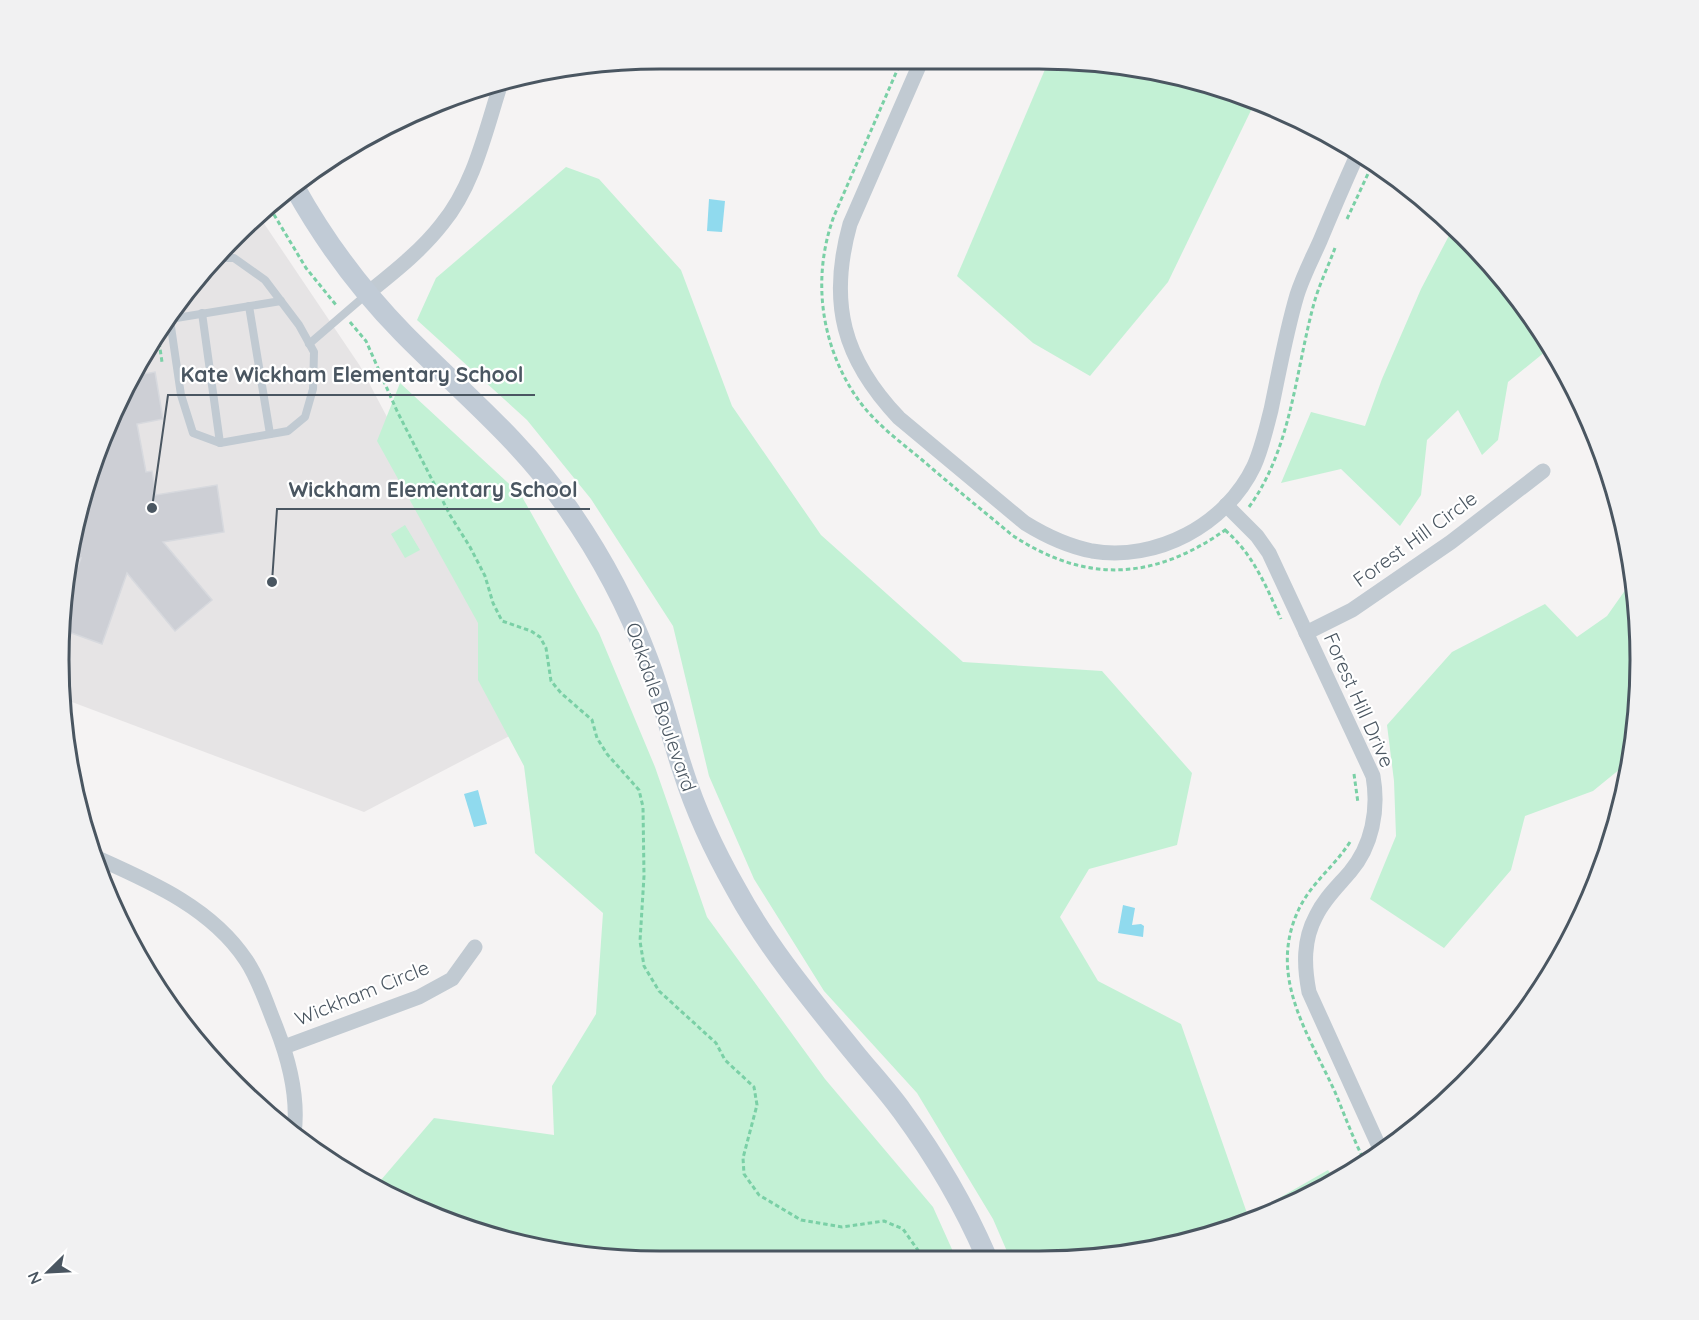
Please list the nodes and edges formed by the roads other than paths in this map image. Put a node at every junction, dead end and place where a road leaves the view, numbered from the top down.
1 (918, 69) edge
2 (498, 92) edge
3 (1355, 161) edge
4 (298, 193) edge
5 (227, 258) edge
6 (368, 294) junction
7 (281, 301) junction
8 (249, 306) junction
9 (202, 313) junction
10 (179, 317) edge
11 (171, 329) edge
12 (309, 344) junction
13 (270, 434) junction
14 (220, 443) junction
15 (1543, 471) dead end
16 (1226, 506) junction
17 (1306, 633) junction
18 (104, 861) edge
19 (475, 947) dead end
20 (284, 1047) junction
21 (295, 1125) edge
22 (1378, 1144) edge
23 (984, 1251) edge

1 - 16 street
2 - 6 street
3 - 16 street
4 - 6 main road, Oakdale Boulevard
5 - 7 lane
6 - 12 lane
6 - 23 main road, Oakdale Boulevard
7 - 8 lane
7 - 12 lane
8 - 9 lane
8 - 13 lane
9 - 10 lane
9 - 14 lane
11 - 14 lane
12 - 13 lane
13 - 14 lane
15 - 17 street, Forest Hill Circle
16 - 17 street, Forest Hill Drive
17 - 22 street, Forest Hill Drive
18 - 20 street
19 - 20 street, Wickham Circle
20 - 21 street

